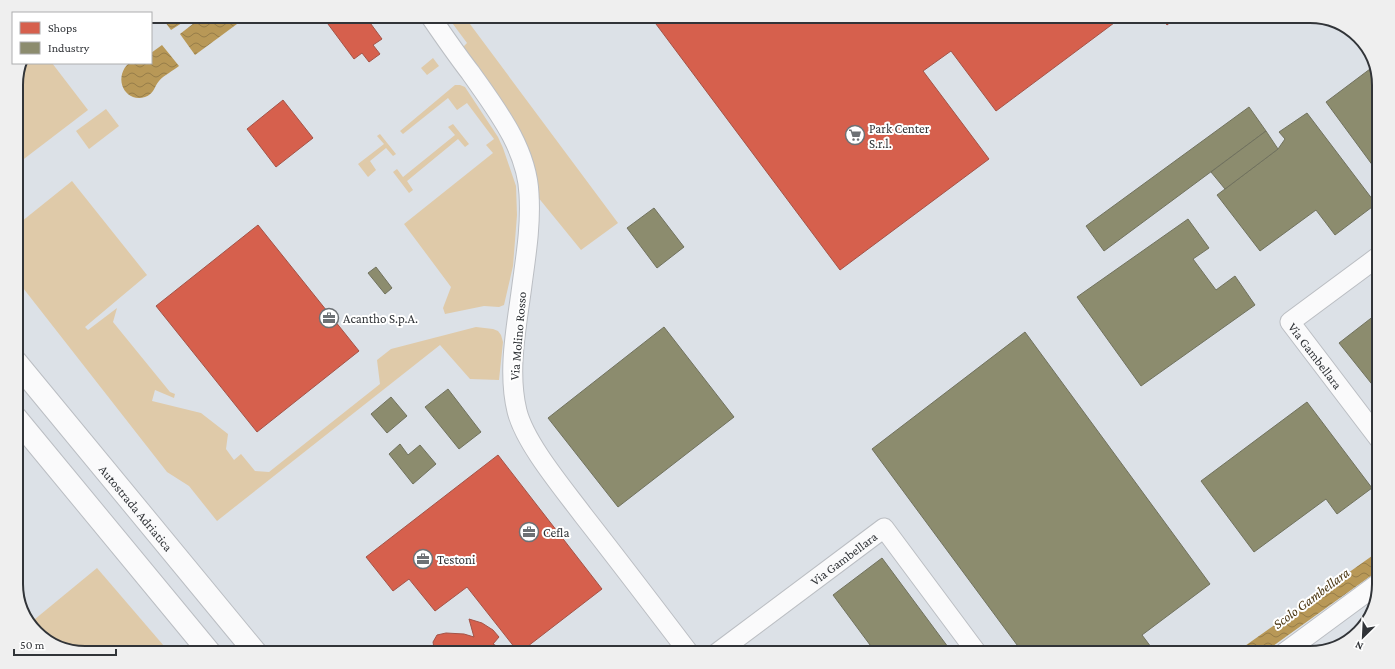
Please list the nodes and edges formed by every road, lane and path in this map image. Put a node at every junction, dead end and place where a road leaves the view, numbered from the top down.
1 (435, 23) edge
2 (1372, 261) edge
3 (23, 370) edge
4 (23, 426) edge
5 (1372, 430) edge
6 (1371, 589) edge
7 (204, 646) edge
8 (250, 646) edge
9 (684, 646) edge
10 (726, 646) edge
11 (972, 646) edge
12 (1294, 646) edge

1 - 9 street, Via Molino Rosso
2 - 5 street, Via Gambellara
3 - 8 highway, Autostrada Adriatica
4 - 7 highway
6 - 12 street
10 - 11 street, Via Gambellara

